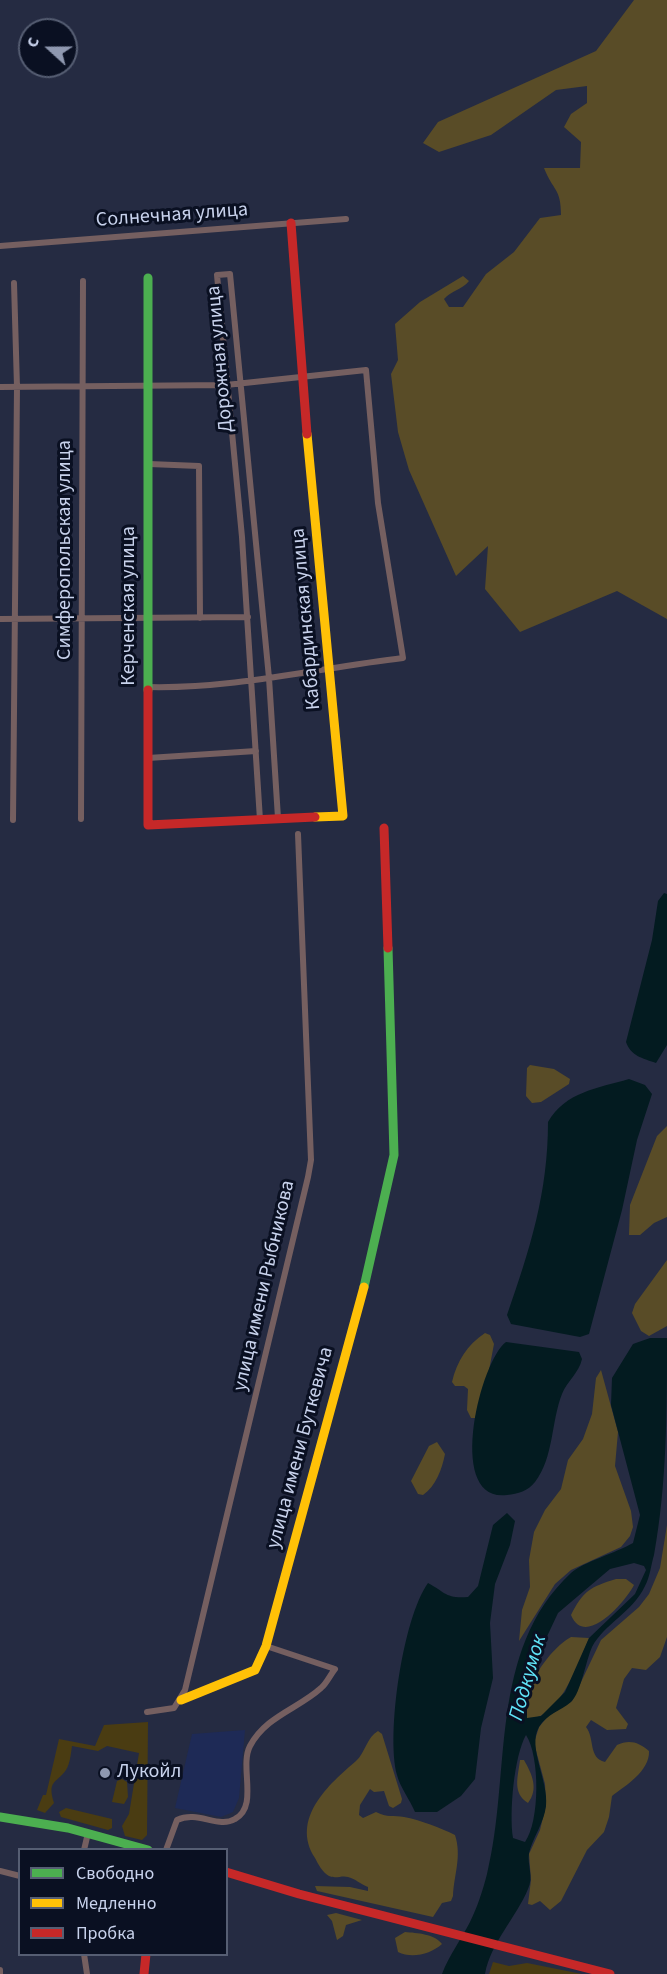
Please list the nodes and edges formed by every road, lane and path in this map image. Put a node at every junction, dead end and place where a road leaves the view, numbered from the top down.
1 (346, 219) dead end
2 (291, 224) junction
3 (0, 246) edge
4 (148, 278) dead end
5 (83, 281) dead end
6 (14, 284) dead end
7 (302, 377) junction
8 (239, 384) junction
9 (226, 385) junction
10 (0, 387) edge
11 (17, 387) junction
12 (148, 387) junction
13 (83, 388) junction
14 (149, 464) junction
15 (149, 617) junction
16 (248, 617) junction
17 (82, 618) junction
18 (200, 618) junction
19 (0, 619) edge
20 (15, 619) junction
21 (329, 669) junction
22 (269, 678) junction
23 (251, 681) junction
24 (148, 687) junction
25 (256, 751) junction
26 (148, 758) junction
27 (278, 818) junction
28 (81, 819) dead end
29 (260, 819) junction
30 (13, 820) dead end
31 (148, 825) joint
32 (384, 828) dead end
33 (298, 834) dead end
34 (266, 1646) junction
35 (181, 1700) junction
36 (147, 1712) dead end
37 (0, 1816) edge
38 (88, 1833) junction
39 (84, 1848) edge
40 (141, 1848) edge
41 (167, 1848) edge
42 (0, 1871) edge
43 (228, 1873) edge
44 (18, 1876) edge
45 (84, 1956) edge
46 (146, 1956) edge
47 (87, 1974) edge
48 (144, 1974) edge
49 (610, 1974) edge

1 - 2 street, Солнечная улица
2 - 3 street, Солнечная улица
2 - 7 street, Кабардинская улица
4 - 12 street, Керченская улица
5 - 13 street, Симферопольская улица
6 - 11 street
7 - 8 street
7 - 21 street, Кабардинская улица
7 - 21 street
8 - 9 street
8 - 9 street, Дорожная улица
8 - 22 street, Дорожная улица
9 - 12 street
9 - 16 street, Дорожная улица
10 - 11 street
11 - 13 street
11 - 20 street
12 - 13 street
12 - 14 street, Керченская улица
13 - 17 street, Симферопольская улица
14 - 15 street, Керченская улица
14 - 18 street
15 - 17 street
15 - 18 street
15 - 24 street, Керченская улица
16 - 18 street
16 - 23 street, Дорожная улица
17 - 20 street
17 - 28 street, Симферопольская улица
19 - 20 street
20 - 30 street
21 - 22 street
21 - 27 street, Кабардинская улица
22 - 23 street
22 - 27 street, Дорожная улица
23 - 24 street
23 - 25 street, Дорожная улица
24 - 26 street, Керченская улица
25 - 26 street
25 - 29 street, Дорожная улица
26 - 31 street, Керченская улица
27 - 29 street, Кабардинская улица
29 - 31 street, Кабардинская улица
32 - 34 street, улица имени Буткевича
33 - 35 street, улица имени Рыбникова
34 - 35 street, улица имени Буткевича
34 - 41 street
35 - 36 street
37 - 38 street
38 - 39 street
38 - 40 street
42 - 44 street
43 - 49 street
45 - 47 street
46 - 48 street

